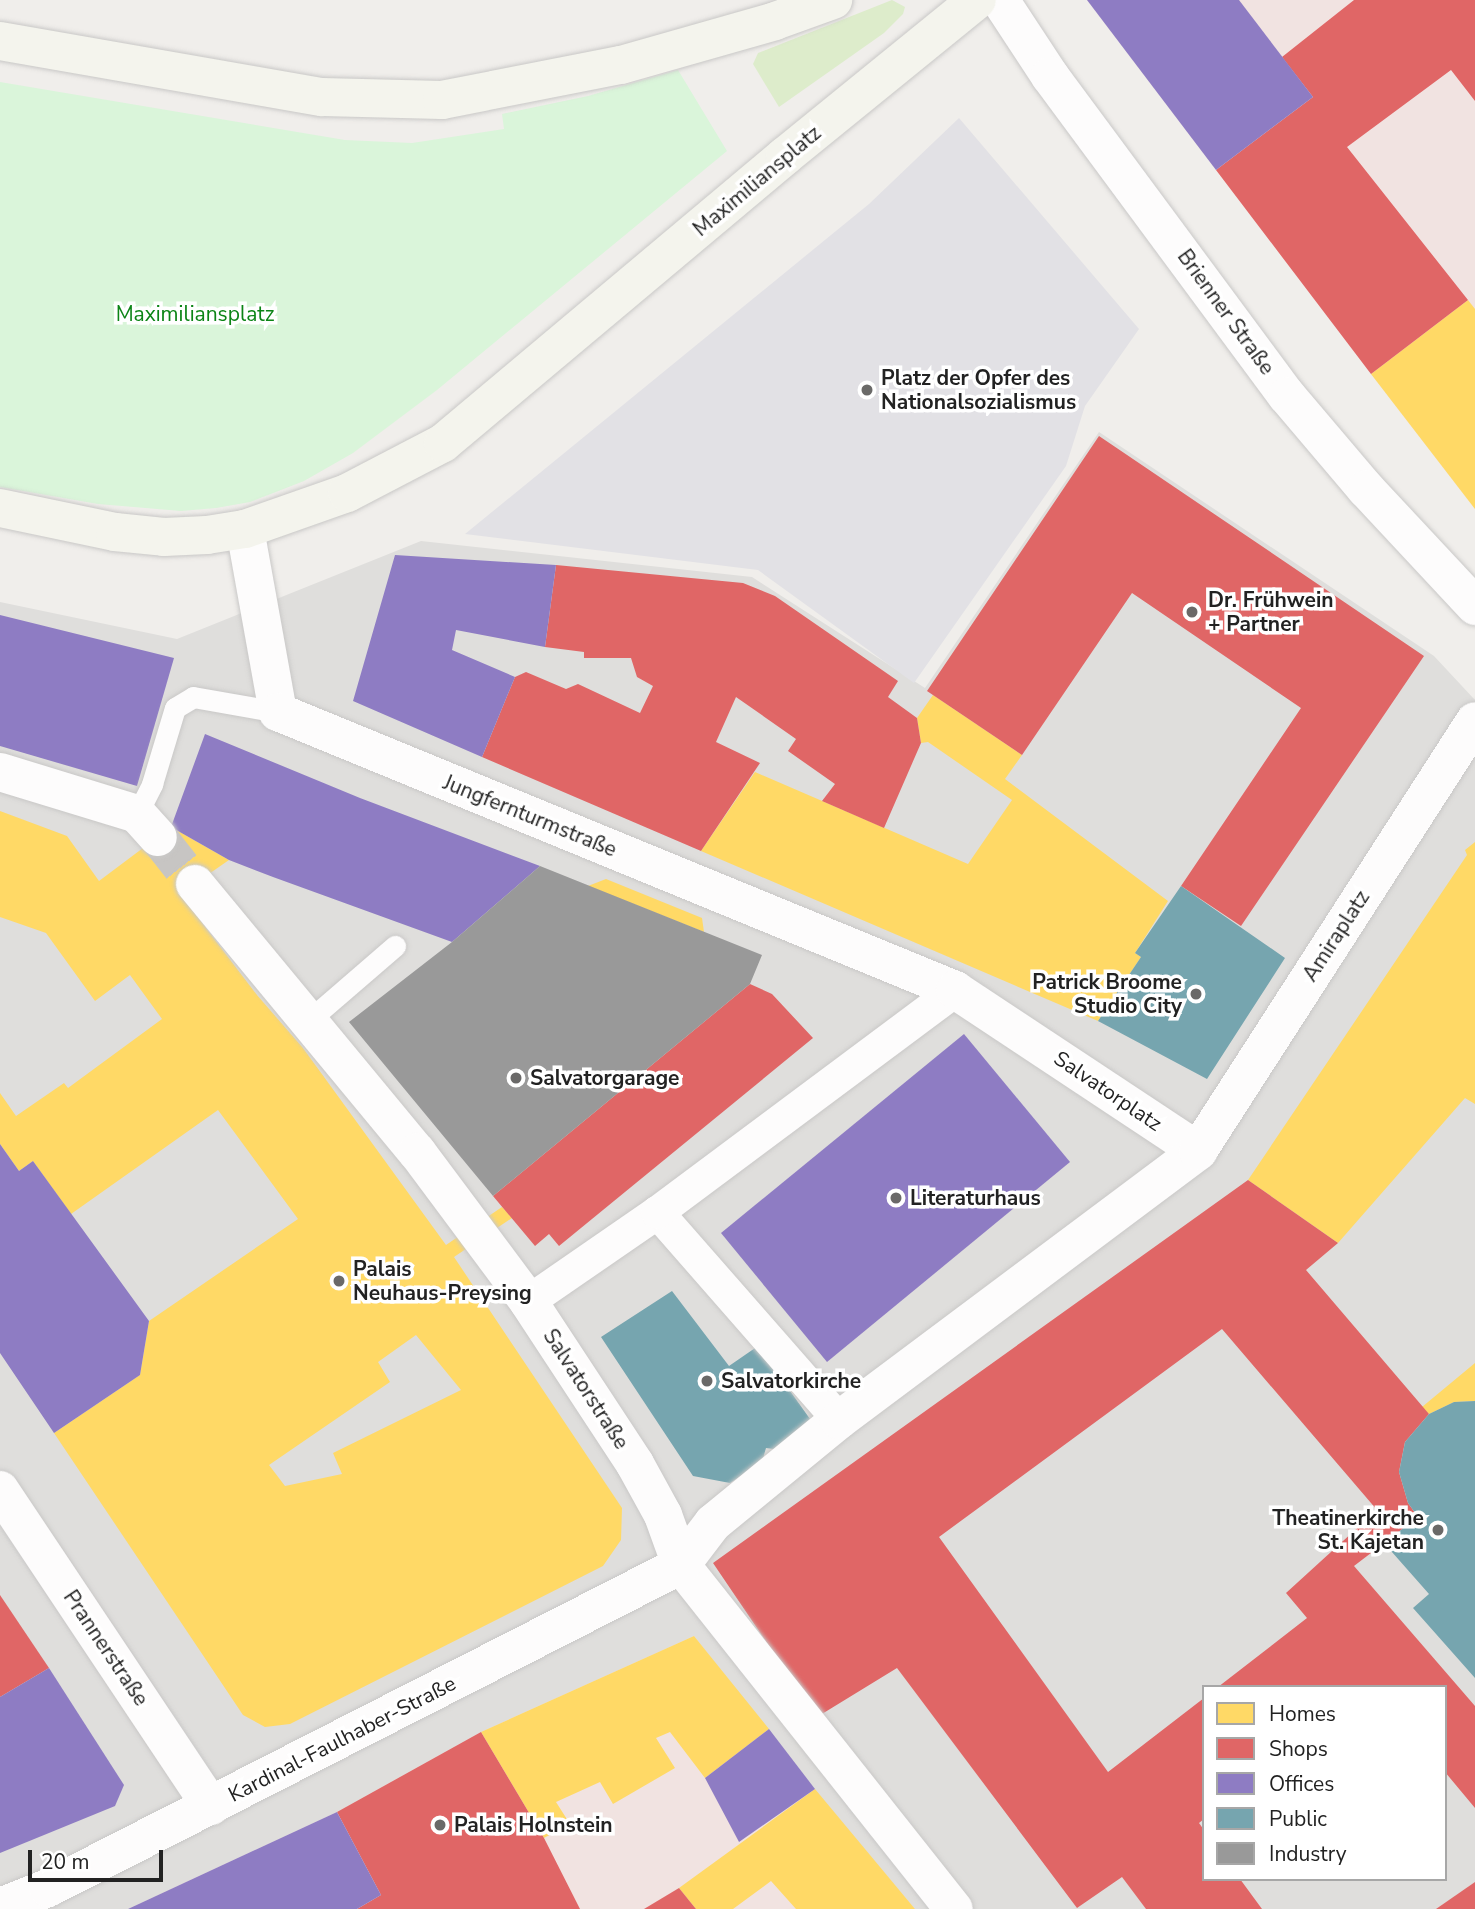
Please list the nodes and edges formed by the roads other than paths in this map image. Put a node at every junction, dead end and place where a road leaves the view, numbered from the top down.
1 (833, 0) edge
2 (977, 0) edge
3 (1000, 0) edge
4 (0, 41) edge
5 (0, 508) edge
6 (245, 528) junction
7 (1475, 606) edge
8 (278, 712) junction
9 (1475, 721) edge
10 (0, 772) edge
11 (148, 825) joint
12 (195, 884) tunnel mouth
13 (395, 946) dead end
14 (956, 990) junction
15 (309, 1021) junction
16 (1198, 1151) junction
17 (657, 1212) junction
18 (528, 1301) junction
19 (839, 1420) junction
20 (0, 1490) edge
21 (681, 1565) junction
22 (211, 1805) junction
23 (0, 1907) edge
24 (954, 1909) edge

1 - 4 main road
2 - 6 main road, Maximiliansplatz
3 - 7 street, Brienner Straße
5 - 6 main road, Maximiliansplatz
6 - 8 street
8 - 11 lane
8 - 14 street, Jungfernturmstraße
9 - 16 street, Amiraplatz
10 - 11 street
12 - 15 street, Salvatorstraße
13 - 15 lane
14 - 16 street, Salvatorplatz
14 - 17 street
15 - 18 street, Salvatorstraße
16 - 19 street
17 - 18 street
17 - 19 street
18 - 21 street, Salvatorstraße
19 - 21 street
20 - 22 street, Prannerstraße
21 - 22 street, Kardinal-Faulhaber-Straße
21 - 24 street, Salvatorstraße
22 - 23 street, Kardinal-Faulhaber-Straße

